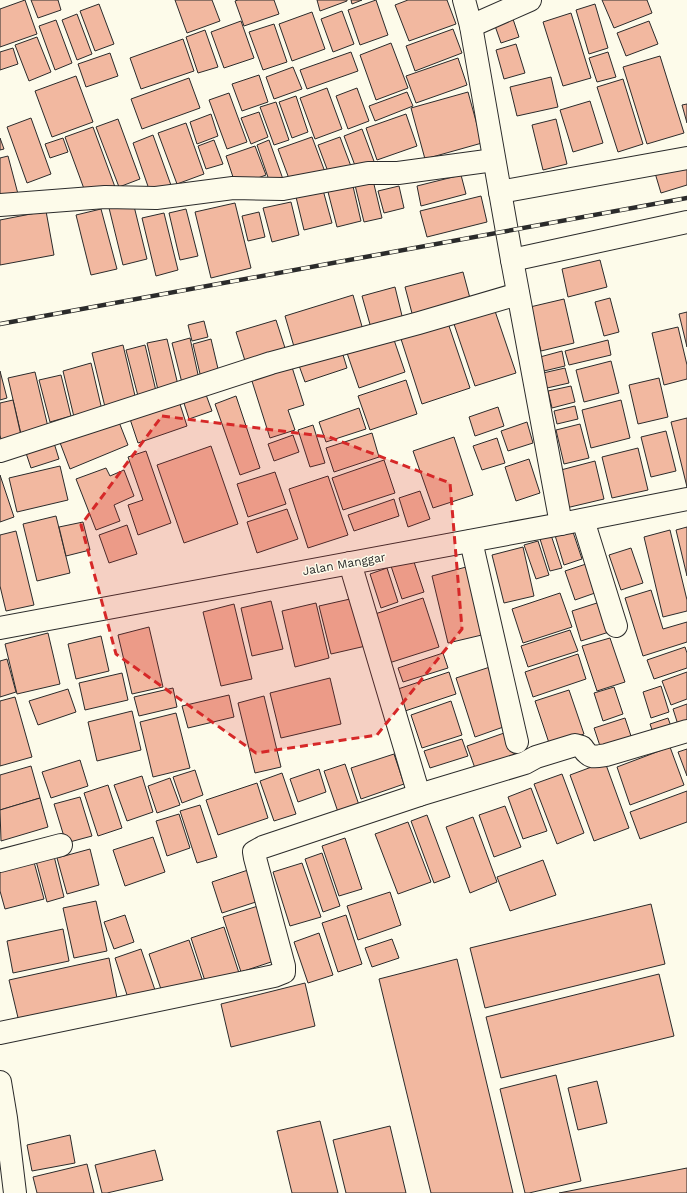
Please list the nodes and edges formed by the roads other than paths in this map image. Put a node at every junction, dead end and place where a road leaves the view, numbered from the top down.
1 (464, 0) edge
2 (530, 0) edge
3 (471, 26) junction
4 (687, 158) edge
5 (494, 160) junction
6 (500, 192) junction
7 (0, 205) edge
8 (687, 222) edge
9 (512, 260) junction
10 (518, 294) junction
11 (0, 451) edge
12 (687, 499) edge
13 (583, 520) junction
14 (561, 524) junction
15 (470, 541) junction
16 (350, 563) junction
17 (616, 626) dead end
18 (0, 628) edge
19 (687, 731) edge
20 (517, 742) dead end
21 (419, 795) junction
22 (61, 845) dead end
23 (0, 861) edge
24 (0, 1033) edge
25 (0, 1082) edge
26 (3, 1119) edge
27 (15, 1193) edge

1 - 3 street
2 - 3 street
3 - 5 street
4 - 6 street
5 - 6 street
5 - 7 street
6 - 9 street
8 - 9 street
9 - 10 street
10 - 11 street
10 - 14 street
12 - 13 street, Jalan Manggar
13 - 14 street, Jalan Manggar
13 - 17 street
14 - 15 street, Jalan Manggar
15 - 16 street, Jalan Manggar
15 - 20 street
16 - 18 street, Jalan Manggar
16 - 21 street
19 - 21 street
21 - 24 street
22 - 23 street
25 - 26 street
26 - 27 street

